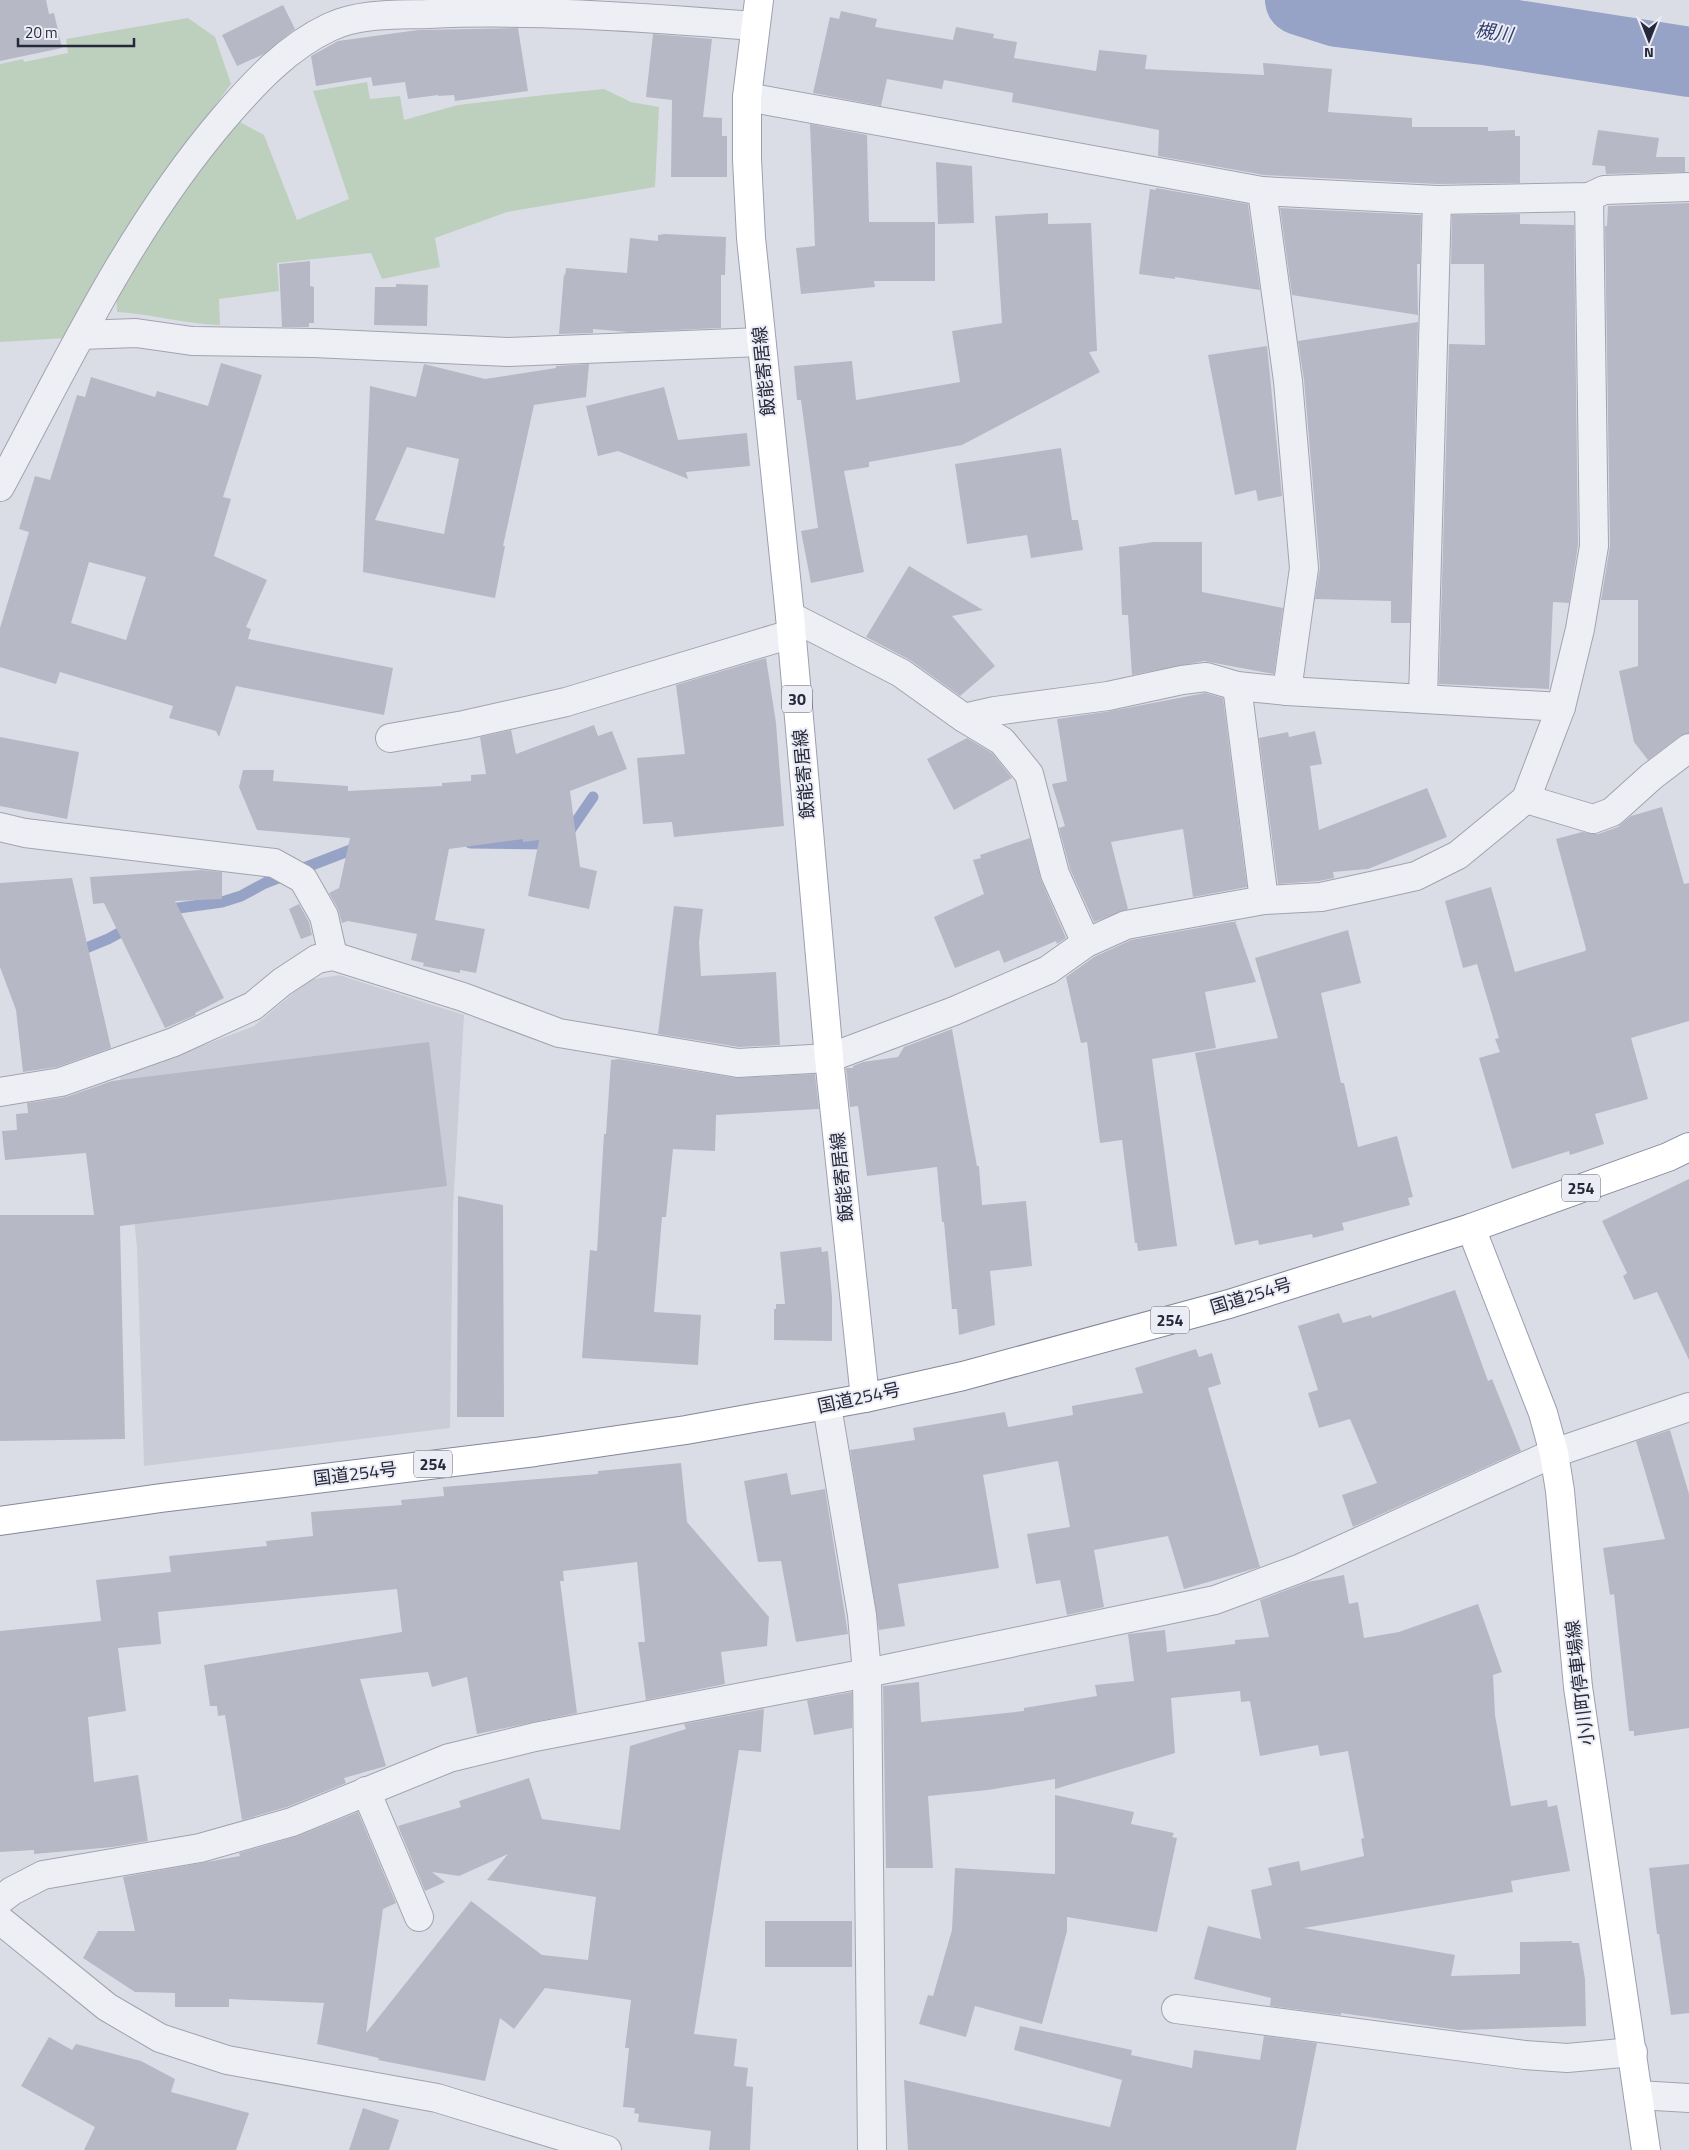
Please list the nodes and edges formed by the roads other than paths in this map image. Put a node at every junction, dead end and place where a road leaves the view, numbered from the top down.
1 (689, 0) edge
2 (759, 0) edge
3 (707, 22) junction
4 (755, 26) junction
5 (747, 97) junction
6 (1689, 187) edge
7 (1262, 191) junction
8 (1589, 197) junction
9 (1438, 200) junction
10 (80, 336) junction
11 (761, 342) junction
12 (0, 487) edge
13 (790, 625) junction
14 (1237, 686) junction
15 (1287, 691) junction
16 (1423, 699) junction
17 (1561, 707) junction
18 (964, 718) junction
19 (390, 738) dead end
20 (1689, 748) edge
21 (1526, 799) junction
22 (0, 827) edge
23 (1264, 900) junction
24 (1086, 943) junction
25 (333, 956) junction
26 (829, 1058) junction
27 (0, 1092) edge
28 (1689, 1147) edge
29 (1471, 1228) junction
30 (865, 1398) junction
31 (827, 1406) junction
32 (1689, 1408) edge
33 (1554, 1453) junction
34 (0, 1521) edge
35 (867, 1673) junction
36 (366, 1791) junction
37 (0, 1900) edge
38 (419, 1917) dead end
39 (0, 1920) edge
40 (1176, 2009) dead end
41 (1633, 2052) junction
42 (1638, 2094) junction
43 (1689, 2098) edge
44 (596, 2148) edge
45 (872, 2150) edge
46 (1646, 2150) edge

1 - 3 street
2 - 4 main road, 飯能寄居線 / 30
3 - 4 street
3 - 10 street
4 - 5 main road, 飯能寄居線 / 30
5 - 7 street
5 - 11 main road, 飯能寄居線 / 30
6 - 8 street
7 - 9 street
7 - 15 street
8 - 9 street
8 - 17 street
9 - 16 street
10 - 11 street
10 - 12 street
11 - 13 main road, 飯能寄居線 / 30
13 - 18 street
13 - 19 street
13 - 26 main road, 飯能寄居線 / 30
14 - 15 street
14 - 18 street
14 - 23 street
15 - 16 street
16 - 17 street
17 - 21 street
18 - 24 street
20 - 21 street
21 - 23 street
22 - 25 street
23 - 24 street
24 - 26 street
25 - 26 street
25 - 27 street
26 - 30 main road, 飯能寄居線 / 30
28 - 29 main road, 国道254号 / 254
29 - 30 main road, 国道254号 / 254
29 - 33 main road, 小川町停車場線
30 - 31 main road, 国道254号 / 254
31 - 34 main road, 国道254号 / 254
31 - 35 street
32 - 33 street
33 - 35 street
33 - 41 main road, 小川町停車場線
35 - 36 street
35 - 45 street
36 - 37 street
36 - 38 street
39 - 44 street
40 - 41 street
41 - 42 main road, 小川町停車場線
42 - 43 street
42 - 46 main road, 小川町停車場線

